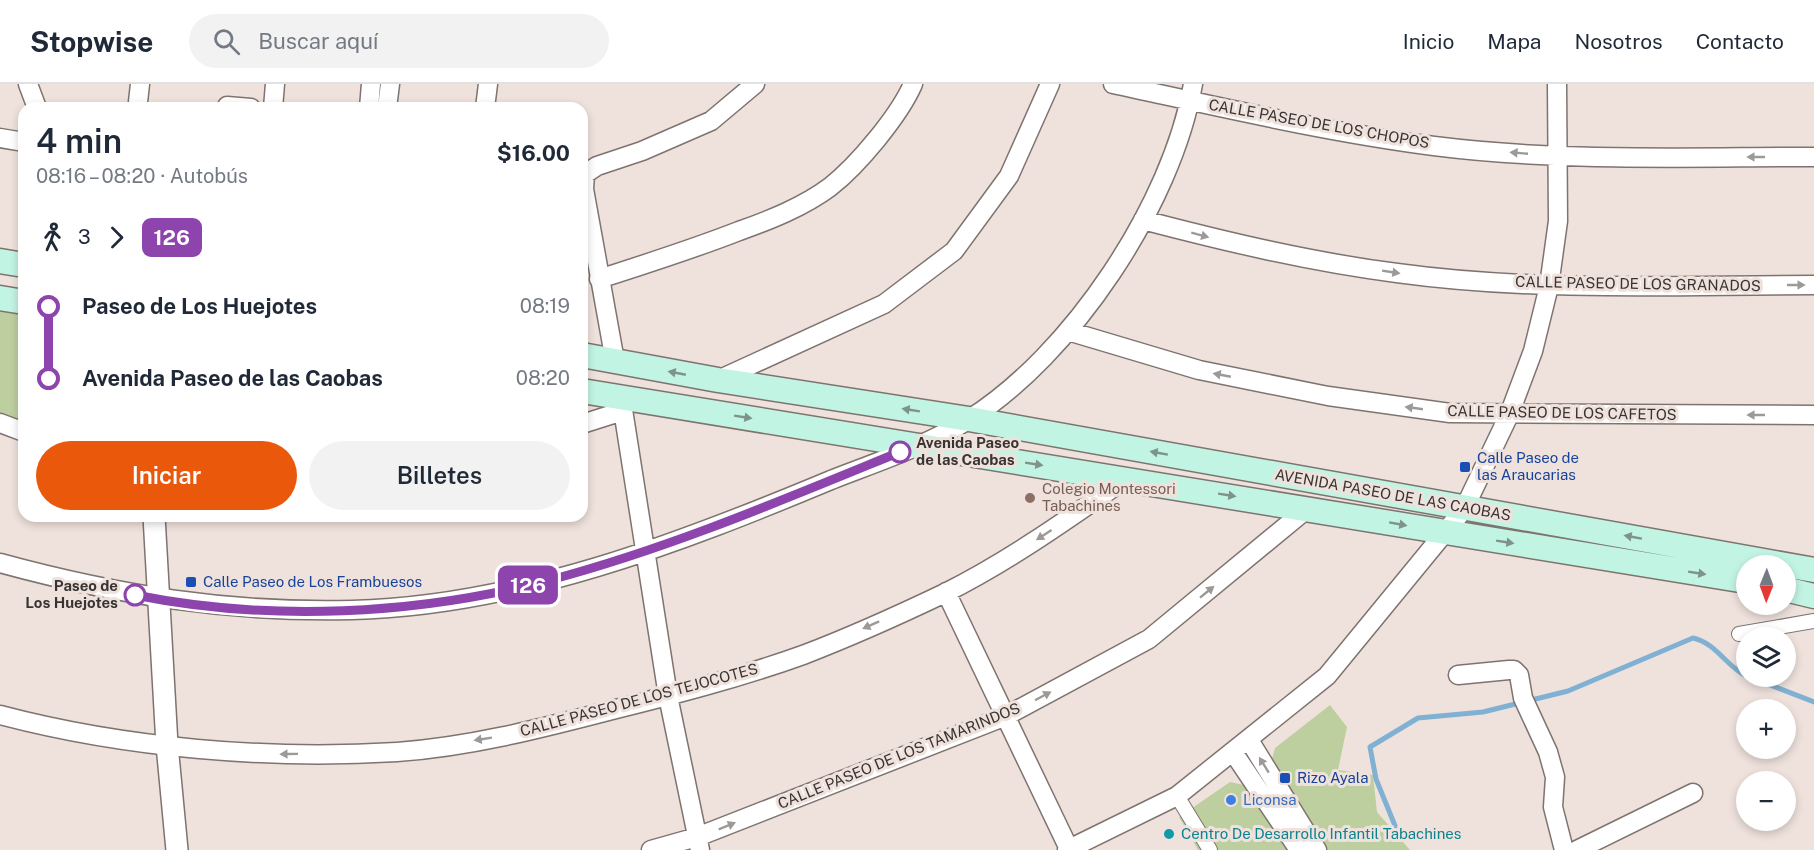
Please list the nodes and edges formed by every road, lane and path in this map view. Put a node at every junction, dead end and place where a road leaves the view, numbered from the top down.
1 (28, 84) edge
2 (275, 84) edge
3 (371, 84) edge
4 (390, 84) edge
5 (488, 84) edge
6 (755, 84) edge
7 (913, 84) edge
8 (1050, 84) edge
9 (1113, 84) edge
10 (1557, 84) edge
11 (1192, 92) edge
12 (35, 102) edge
13 (274, 102) edge
14 (370, 102) edge
15 (388, 102) edge
16 (486, 102) edge
17 (0, 138) edge
18 (18, 141) edge
19 (1559, 156) junction
20 (1814, 157) edge
21 (588, 172) edge
22 (588, 212) edge
23 (1143, 220) junction
24 (0, 261) edge
25 (18, 264) edge
26 (600, 279) junction
27 (1814, 285) edge
28 (1549, 286) junction
29 (0, 298) edge
30 (18, 301) edge
31 (1068, 331) junction
32 (588, 356) edge
33 (615, 361) junction
34 (718, 380) junction
35 (588, 393) edge
36 (622, 404) junction
37 (1509, 415) junction
38 (1814, 415) edge
39 (969, 419) junction
40 (588, 421) edge
41 (0, 423) edge
42 (18, 430) edge
43 (914, 446) junction
44 (1127, 478) junction
45 (1308, 508) junction
46 (1464, 509) junction
47 (154, 522) edge
48 (1447, 532) junction
49 (643, 550) junction
50 (0, 563) edge
51 (1814, 570) edge
52 (1736, 579) edge
53 (946, 592) junction
54 (1796, 592) edge
55 (1814, 596) edge
56 (159, 600) junction
57 (1814, 621) edge
58 (1779, 627) edge
59 (1458, 675) dead end
60 (668, 696) junction
61 (0, 715) edge
62 (1006, 716) junction
63 (1249, 740) junction
64 (168, 745) junction
65 (1233, 752) junction
66 (1693, 793) dead end
67 (1177, 796) junction
68 (698, 844) edge
69 (177, 850) edge
70 (651, 850) edge
71 (1068, 850) edge
72 (1210, 850) edge
73 (1299, 850) edge
74 (1317, 850) edge
75 (1564, 850) edge
76 (1577, 850) edge

1 - 12 street
2 - 13 street
3 - 14 street
4 - 15 street
5 - 16 street
6 - 21 street
7 - 26 street
8 - 34 street
9 - 11 street, CALLE PASEO DE LOS CHOPOS
10 - 19 street
19 -> 11 street, CALLE PASEO DE LOS CHOPOS
11 - 23 street
17 - 18 street
20 -> 19 street, CALLE PASEO DE LOS CHOPOS
19 - 28 street
22 - 26 street
23 -> 28 street, CALLE PASEO DE LOS GRANADOS
23 - 31 street
24 - 25 main road
26 - 33 street
28 -> 27 street, CALLE PASEO DE LOS GRANADOS
28 - 37 street
29 - 30 main road
37 -> 31 street, CALLE PASEO DE LOS CAFETOS
31 - 39 street
32 - 33 main road, AVENIDA PASEO DE LAS CAOBAS
34 -> 33 main road, AVENIDA PASEO DE LAS CAOBAS
39 -> 34 main road, AVENIDA PASEO DE LAS CAOBAS
35 - 36 main road, AVENIDA PASEO DE LAS CAOBAS
36 - 40 street
36 -> 43 main road, AVENIDA PASEO DE LAS CAOBAS
36 - 49 street
38 -> 37 street, CALLE PASEO DE LOS CAFETOS
37 - 46 street
39 - 43 street
46 -> 39 main road, AVENIDA PASEO DE LAS CAOBAS
41 - 42 street
43 -> 44 main road, AVENIDA PASEO DE LAS CAOBAS
43 - 49 street
44 -> 45 main road, AVENIDA PASEO DE LAS CAOBAS
44 -> 53 street, CALLE PASEO DE LOS TEJOCOTES
45 -> 48 main road, AVENIDA PASEO DE LAS CAOBAS
62 -> 45 street, CALLE PASEO DE LOS TAMARINDOS
46 - 48 street
51 -> 46 main road, AVENIDA PASEO DE LAS CAOBAS
47 - 56 street
48 -> 52 main road, AVENIDA PASEO DE LAS CAOBAS
48 - 63 street
49 - 56 street
49 - 60 street
50 - 56 street
53 -> 60 street, CALLE PASEO DE LOS TEJOCOTES
53 - 62 street
54 - 55 main road
56 - 64 street
57 - 58 street
59 - 75 street
60 -> 64 street, CALLE PASEO DE LOS TEJOCOTES
60 - 68 street
61 - 64 street, CALLE PASEO DE LOS TEJOCOTES
68 -> 62 street, CALLE PASEO DE LOS TAMARINDOS
62 - 71 street
63 - 65 street
74 -> 63 street
64 - 69 street
65 - 67 street
65 - 73 street
66 - 76 street
67 - 71 street
67 - 72 street
68 - 70 street, CALLE PASEO DE LOS TAMARINDOS

